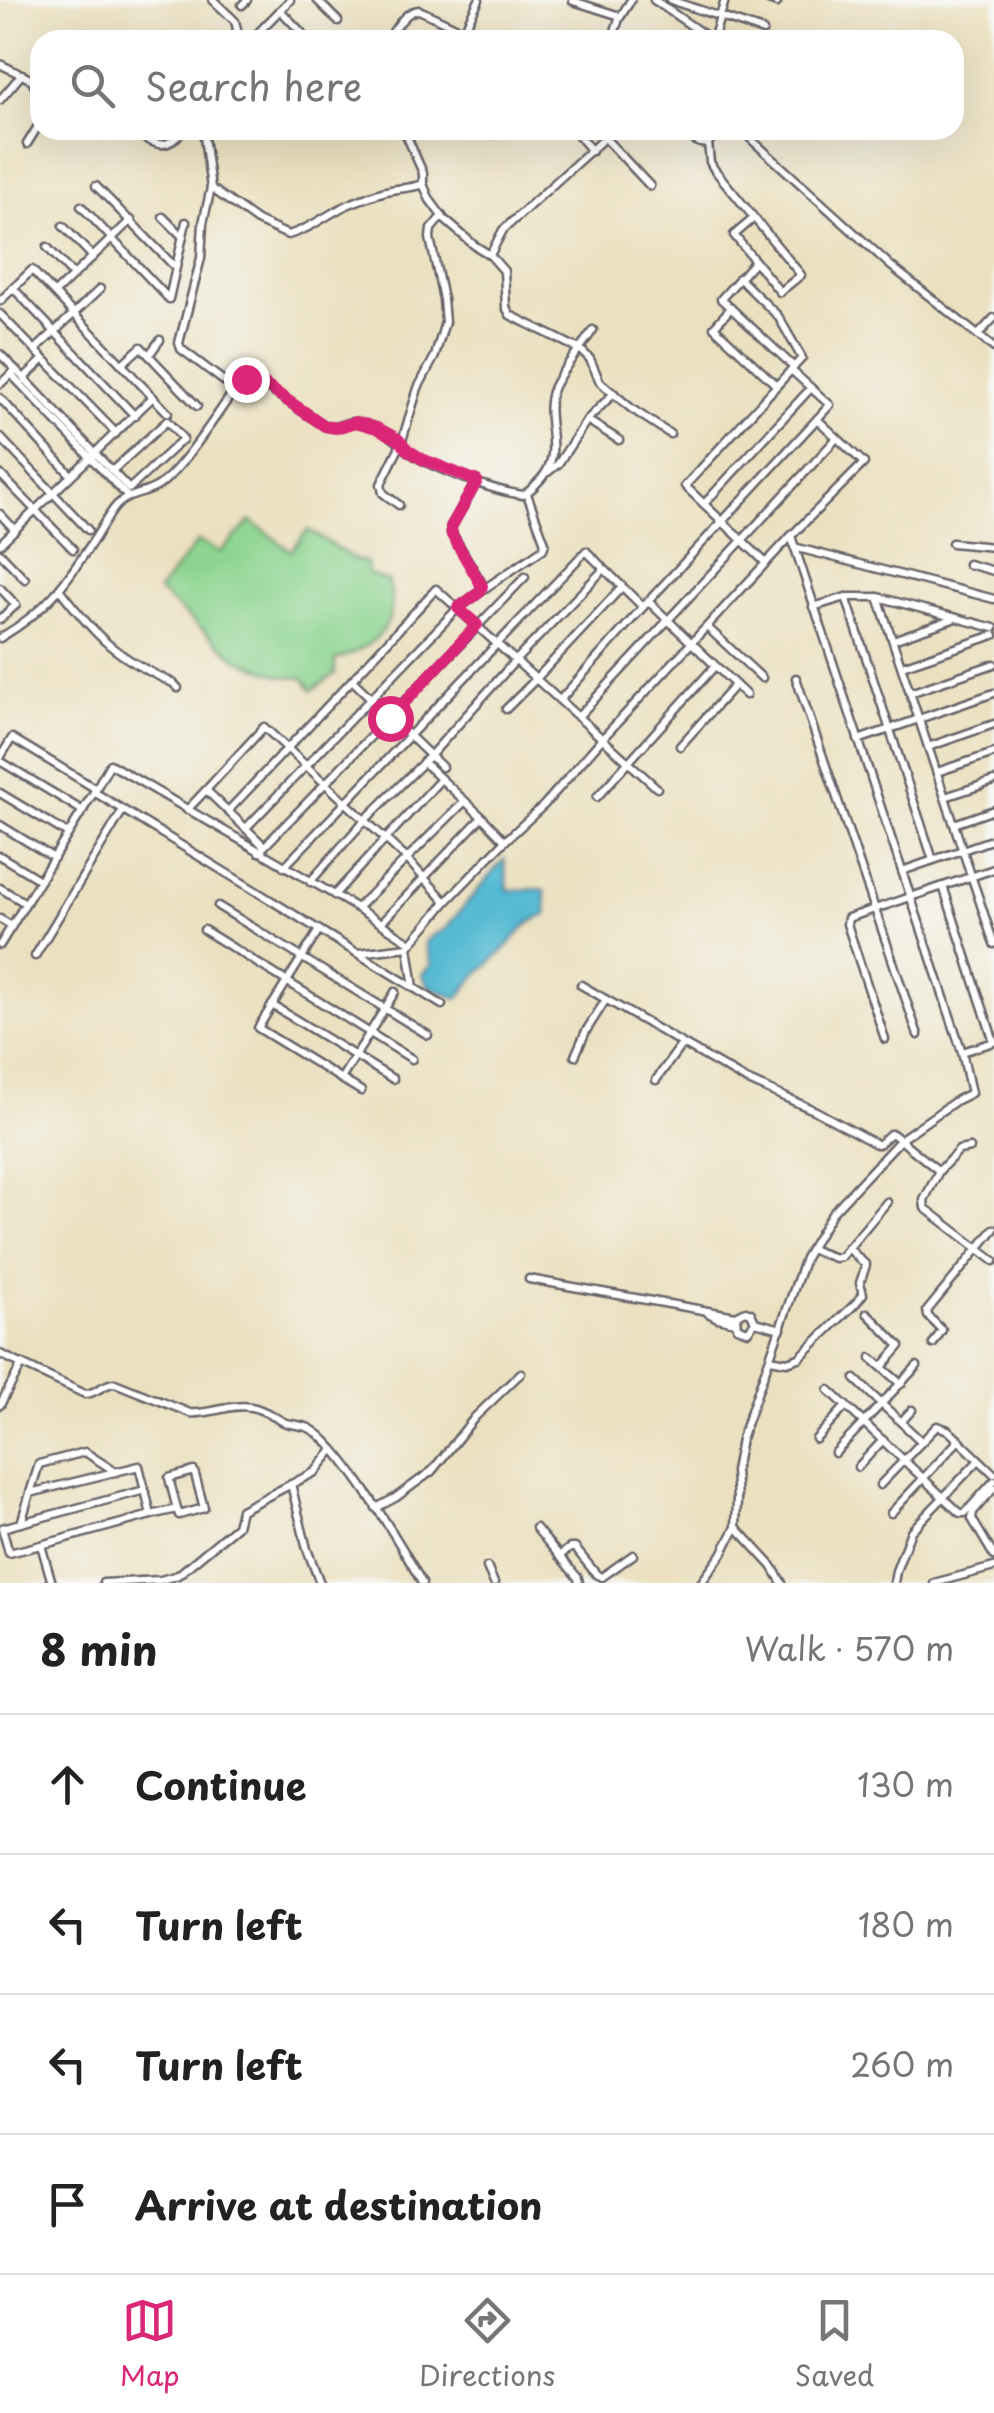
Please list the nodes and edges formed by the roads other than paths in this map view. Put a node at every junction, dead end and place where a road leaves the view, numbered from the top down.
1 (213, 0) edge
2 (290, 0) edge
3 (317, 0) edge
4 (480, 0) edge
5 (632, 0) edge
6 (654, 0) edge
7 (670, 0) edge
8 (725, 0) edge
9 (768, 0) edge
10 (573, 1) edge
11 (691, 3) edge
12 (777, 3) dead end
13 (280, 10) junction
14 (620, 16) junction
15 (720, 16) junction
16 (338, 21) dead end
17 (237, 30) edge
18 (261, 30) edge
19 (299, 30) edge
20 (396, 30) edge
21 (464, 30) joint
22 (615, 30) edge
23 (698, 30) edge
24 (715, 30) edge
25 (758, 30) edge
26 (0, 64) edge
27 (22, 74) junction
28 (30, 79) edge
29 (0, 100) edge
30 (30, 139) edge
31 (149, 140) edge
32 (175, 140) edge
33 (204, 140) edge
34 (408, 140) edge
35 (582, 140) edge
36 (604, 140) edge
37 (608, 140) edge
38 (694, 140) edge
39 (711, 140) edge
40 (752, 140) edge
41 (708, 143) junction
42 (27, 144) dead end
43 (592, 152) junction
44 (423, 184) junction
45 (96, 186) dead end
46 (650, 186) dead end
47 (212, 188) junction
48 (81, 206) dead end
49 (442, 216) junction
50 (163, 217) dead end
51 (754, 218) junction
52 (131, 220) junction
53 (186, 222) dead end
54 (63, 226) dead end
55 (183, 237) junction
56 (112, 239) junction
57 (47, 247) dead end
58 (490, 255) junction
59 (93, 257) junction
60 (755, 261) junction
61 (176, 268) junction
62 (73, 275) junction
63 (738, 278) junction
64 (14, 288) junction
65 (100, 289) dead end
66 (55, 293) junction
67 (0, 301) edge
68 (730, 308) junction
69 (0, 314) edge
70 (74, 314) junction
71 (994, 318) edge
72 (593, 330) dead end
73 (54, 332) junction
74 (978, 335) junction
75 (160, 340) dead end
76 (994, 348) edge
77 (36, 350) junction
78 (581, 350) junction
79 (0, 354) edge
80 (148, 355) junction
81 (44, 358) junction
82 (122, 364) junction
83 (793, 368) junction
84 (13, 372) junction
85 (183, 373) dead end
86 (24, 378) junction
87 (174, 382) junction
88 (0, 384) edge
89 (776, 386) junction
90 (811, 388) junction
91 (614, 393) junction
92 (231, 395) junction
93 (0, 398) edge
94 (153, 398) junction
95 (197, 406) dead end
96 (168, 413) dead end
97 (135, 416) junction
98 (817, 419) junction
99 (587, 420) junction
100 (116, 434) junction
101 (670, 434) dead end
102 (0, 437) edge
103 (837, 438) junction
104 (619, 440) dead end
105 (401, 444) junction
106 (93, 456) junction
107 (112, 471) junction
108 (0, 474) edge
109 (546, 474) junction
110 (72, 476) junction
111 (477, 481) junction
112 (54, 494) junction
113 (527, 494) junction
114 (127, 496) junction
115 (704, 504) junction
116 (399, 506) dead end
117 (34, 511) junction
118 (0, 514) edge
119 (722, 521) junction
120 (15, 530) junction
121 (88, 530) dead end
122 (790, 536) junction
123 (743, 540) junction
124 (952, 542) dead end
125 (0, 544) edge
126 (794, 547) junction
127 (994, 547) edge
128 (73, 549) dead end
129 (0, 553) edge
130 (766, 563) junction
131 (968, 564) dead end
132 (604, 569) junction
133 (994, 571) edge
134 (524, 577) dead end
135 (25, 579) dead end
136 (622, 587) junction
137 (0, 588) edge
138 (60, 590) junction
139 (480, 592) junction
140 (878, 596) junction
141 (846, 597) junction
142 (994, 599) edge
143 (645, 604) junction
144 (813, 607) junction
145 (458, 608) junction
146 (956, 618) junction
147 (667, 620) junction
148 (0, 623) edge
149 (477, 625) junction
150 (707, 628) junction
151 (994, 632) edge
152 (9, 633) junction
153 (0, 638) edge
154 (893, 640) junction
155 (497, 644) junction
156 (692, 644) junction
157 (515, 661) junction
158 (994, 664) edge
159 (715, 666) junction
160 (902, 666) junction
161 (762, 678) dead end
162 (796, 678) dead end
163 (352, 680) junction
164 (536, 680) junction
165 (735, 685) junction
166 (178, 688) dead end
167 (910, 692) junction
168 (994, 693) edge
169 (746, 695) dead end
170 (370, 699) junction
171 (560, 700) junction
172 (506, 709) dead end
173 (578, 717) junction
174 (390, 718) junction
175 (919, 719) junction
176 (994, 724) edge
177 (889, 729) junction
178 (409, 736) junction
179 (602, 739) junction
180 (858, 740) junction
181 (680, 746) dead end
182 (928, 747) junction
183 (286, 748) junction
184 (994, 753) edge
185 (430, 756) junction
186 (0, 759) edge
187 (423, 762) junction
188 (629, 763) junction
189 (307, 766) junction
190 (442, 767) dead end
191 (937, 772) junction
192 (441, 779) junction
193 (994, 781) edge
194 (325, 784) junction
195 (656, 788) dead end
196 (206, 790) junction
197 (95, 791) junction
198 (0, 793) edge
199 (597, 797) dead end
200 (945, 797) junction
201 (465, 801) junction
202 (344, 802) junction
203 (123, 810) junction
204 (187, 810) junction
205 (228, 810) junction
206 (994, 810) edge
207 (82, 811) junction
208 (482, 816) junction
209 (364, 821) junction
210 (954, 824) junction
211 (0, 825) edge
212 (246, 828) junction
213 (68, 834) junction
214 (994, 839) edge
215 (386, 840) junction
216 (505, 841) junction
217 (262, 849) junction
218 (963, 850) junction
219 (0, 856) edge
220 (54, 858) junction
221 (406, 858) junction
222 (933, 860) junction
223 (284, 866) junction
224 (994, 869) edge
225 (902, 871) junction
226 (972, 876) junction
227 (425, 878) junction
228 (40, 880) junction
229 (310, 882) junction
230 (943, 886) junction
231 (0, 888) edge
232 (334, 895) junction
233 (910, 897) junction
234 (446, 902) junction
235 (26, 903) junction
236 (218, 906) dead end
237 (357, 908) junction
238 (875, 909) junction
239 (0, 919) edge
240 (381, 924) junction
241 (12, 926) junction
242 (204, 930) dead end
243 (319, 930) junction
244 (994, 944) edge
245 (0, 945) edge
246 (410, 945) junction
247 (357, 953) junction
248 (35, 956) dead end
249 (302, 958) junction
250 (287, 982) junction
251 (581, 985) dead end
252 (414, 988) junction
253 (395, 992) dead end
254 (605, 1001) junction
255 (272, 1005) junction
256 (442, 1005) dead end
257 (384, 1009) junction
258 (370, 1032) junction
259 (918, 1034) dead end
260 (428, 1035) dead end
261 (885, 1039) dead end
262 (682, 1044) junction
263 (962, 1052) junction
264 (355, 1056) junction
265 (575, 1056) dead end
266 (412, 1059) dead end
267 (341, 1078) junction
268 (393, 1079) dead end
269 (656, 1080) dead end
270 (361, 1091) dead end
271 (901, 1139) junction
272 (970, 1148) dead end
273 (940, 1171) junction
274 (887, 1202) dead end
275 (994, 1229) edge
276 (977, 1247) junction
277 (848, 1248) junction
278 (810, 1250) junction
279 (994, 1262) edge
280 (529, 1278) dead end
281 (867, 1314) dead end
282 (736, 1319) junction
283 (755, 1322) junction
284 (781, 1329) junction
285 (932, 1344) dead end
286 (0, 1354) edge
287 (871, 1358) dead end
288 (770, 1359) junction
289 (22, 1364) junction
290 (917, 1366) dead end
291 (882, 1368) junction
292 (520, 1373) dead end
293 (855, 1379) dead end
294 (900, 1384) junction
295 (829, 1390) dead end
296 (882, 1404) junction
297 (0, 1405) edge
298 (846, 1406) junction
299 (912, 1410) dead end
300 (901, 1422) junction
301 (864, 1423) junction
302 (816, 1439) dead end
303 (882, 1440) junction
304 (921, 1440) junction
305 (959, 1440) junction
306 (333, 1450) junction
307 (835, 1454) dead end
308 (903, 1460) junction
309 (979, 1460) junction
310 (858, 1468) dead end
311 (116, 1472) junction
312 (923, 1478) junction
313 (994, 1481) edge
314 (292, 1484) junction
315 (880, 1485) dead end
316 (145, 1490) junction
317 (30, 1493) junction
318 (943, 1497) junction
319 (376, 1508) junction
320 (177, 1509) junction
321 (891, 1512) dead end
322 (151, 1515) junction
323 (20, 1523) junction
324 (736, 1527) junction
325 (1, 1528) edge
326 (536, 1528) dead end
327 (40, 1545) junction
328 (634, 1555) dead end
329 (560, 1556) junction
330 (994, 1556) edge
331 (486, 1567) dead end
332 (994, 1567) edge
333 (951, 1581) edge
334 (52, 1583) edge
335 (103, 1583) edge
336 (320, 1583) edge
337 (422, 1583) edge
338 (494, 1583) edge
339 (580, 1583) edge
340 (701, 1583) edge
341 (782, 1583) edge
342 (894, 1583) edge
343 (934, 1583) edge

1 - 17 street
2 - 13 street
3 - 16 street
4 - 21 street
5 - 14 street
6 - 23 street
7 - 11 street
8 - 15 street
9 - 12 street
10 - 14 street
11 - 15 street
13 - 18 street
13 - 19 street
14 - 22 street
15 - 24 street
15 - 25 street
20 - 21 street
26 - 27 street
27 - 28 street
27 - 29 street
30 - 42 street
31 - 32 street
33 - 47 street
34 - 44 street
35 - 43 street
36 - 43 street
37 - 46 street
38 - 41 street
39 - 41 street
40 - 74 street
41 - 51 street
43 - 58 street
44 - 47 street
44 - 49 street
45 - 52 street
47 - 92 street
48 - 56 street
49 - 58 street
49 - 105 street
50 - 55 street
51 - 60 street
51 - 60 street
52 - 56 street
52 - 61 street
53 - 55 street
54 - 59 street
55 - 61 street
56 - 59 street
56 - 61 street
57 - 62 street
58 - 78 street
59 - 62 street
60 - 63 street
62 - 66 street
63 - 68 street
63 - 83 street
64 - 66 street
64 - 67 street
64 - 73 street
65 - 70 street
66 - 70 street
68 - 83 street
68 - 89 street
69 - 77 street
70 - 73 street
70 - 82 street
71 - 74 street
72 - 78 street
73 - 77 street
73 - 97 street
74 - 76 street
75 - 80 street
77 - 81 street
78 - 91 street
78 - 109 street
79 - 84 street
80 - 82 street
80 - 87 street
81 - 86 street
81 - 100 street
82 - 94 street
83 - 89 street
83 - 90 street
84 - 86 street
84 - 88 street
84 - 106 street
85 - 87 street
86 - 106 street
87 - 95 street
89 - 115 street
90 - 98 street
90 - 115 street
91 - 99 street
91 - 101 street
92 - 105 street
92 - 114 street
93 - 110 street
94 - 96 street
94 - 97 street
97 - 100 street
98 - 103 street
98 - 119 street
99 - 104 street
99 - 109 street
100 - 106 street
102 - 112 street
103 - 122 street
103 - 123 street
105 - 111 street
105 - 116 street
106 - 107 street
106 - 110 street
106 - 114 street
107 - 107 street
108 - 117 street
109 - 113 street
110 - 112 street
111 - 113 street
111 - 139 street
112 - 117 street
112 - 121 street
113 - 139 street
114 - 138 street
115 - 119 street
117 - 120 street
117 - 128 street
118 - 120 street
119 - 123 street
119 - 143 street
120 - 125 street
122 - 126 street
122 - 130 street
123 - 130 street
123 - 147 street
124 - 127 street
126 - 142 street
126 - 144 street
129 - 135 street
130 - 150 street
131 - 133 street
132 - 136 street
132 - 155 street
132 - 157 street
134 - 149 street
136 - 143 street
136 - 164 street
137 - 148 street
138 - 152 street
138 - 166 street
139 - 145 street
140 - 141 street
140 - 146 street
140 - 154 street
141 - 144 street
141 - 177 street
143 - 147 street
143 - 171 street
144 - 180 street
145 - 149 street
145 - 163 street
145 - 170 street
146 - 151 street
146 - 154 street
147 - 156 street
147 - 173 street
148 - 152 street
149 - 155 street
149 - 174 street
150 - 156 street
150 - 161 street
151 - 160 street
152 - 153 street
154 - 160 street
155 - 157 street
155 - 178 street
156 - 159 street
156 - 179 street
157 - 164 street
157 - 185 street
158 - 167 street
159 - 165 street
159 - 188 street
160 - 167 street
162 - 238 street
163 - 170 street
163 - 183 street
164 - 171 street
164 - 172 street
165 - 169 street
165 - 181 street
167 - 175 street
168 - 175 street
170 - 174 street
170 - 189 street
171 - 173 street
173 - 179 street
174 - 178 street
174 - 194 street
175 - 177 street
175 - 182 street
176 - 182 street
177 - 180 street
177 - 222 street
178 - 185 street
178 - 202 street
179 - 188 street
179 - 216 street
180 - 225 street
182 - 191 street
183 - 189 street
183 - 196 street
183 - 205 street
184 - 191 street
185 - 187 street
185 - 190 street
186 - 197 street
186 - 207 street
187 - 192 street
187 - 209 street
188 - 195 street
188 - 199 street
189 - 194 street
189 - 212 street
191 - 200 street
192 - 201 street
192 - 215 street
193 - 200 street
194 - 202 street
194 - 217 street
196 - 204 street
196 - 205 street
197 - 203 street
197 - 204 street
197 - 207 street
198 - 213 street
200 - 210 street
201 - 208 street
201 - 221 street
202 - 209 street
202 - 223 street
203 - 243 street
203 - 248 street
204 - 217 street
205 - 212 street
206 - 210 street
207 - 213 street
208 - 216 street
208 - 227 street
209 - 215 street
209 - 229 street
210 - 218 street
211 - 220 street
212 - 217 street
213 - 220 street
214 - 218 street
215 - 221 street
215 - 232 street
216 - 234 street
217 - 223 street
218 - 222 street
218 - 226 street
219 - 228 street
220 - 228 street
221 - 227 street
221 - 237 street
222 - 225 street
223 - 229 street
224 - 226 street
225 - 233 street
226 - 230 street
226 - 244 street
227 - 234 street
227 - 240 street
228 - 235 street
229 - 232 street
230 - 233 street
230 - 263 street
231 - 235 street
232 - 237 street
233 - 238 street
233 - 263 street
234 - 246 street
235 - 241 street
236 - 249 street
237 - 240 street
238 - 259 street
238 - 261 street
239 - 241 street
240 - 246 street
241 - 245 street
242 - 250 street
243 - 247 street
243 - 249 street
246 - 247 street
246 - 252 street
247 - 252 street
249 - 250 street
249 - 257 street
250 - 255 street
250 - 258 street
251 - 254 street
252 - 256 street
253 - 257 street
254 - 262 street
254 - 265 street
255 - 264 street
255 - 267 street
257 - 258 street
257 - 260 street
258 - 264 street
258 - 266 street
262 - 269 street
262 - 271 street
263 - 271 street
264 - 267 street
264 - 268 street
267 - 270 street
271 - 273 street
271 - 278 street
272 - 273 street
273 - 276 street
274 - 277 street
275 - 276 street
276 - 279 street
276 - 285 street
277 - 278 street
277 - 288 street
278 - 284 street
280 - 282 street
281 - 291 street
282 - 283 street
282 - 283 street
283 - 284 street
284 - 288 street
286 - 289 street
287 - 291 street
288 - 324 street
289 - 297 street
289 - 306 street
290 - 294 street
291 - 294 street
292 - 319 street
293 - 296 street
294 - 296 street
295 - 298 street
296 - 300 street
296 - 301 street
298 - 301 street
298 - 302 street
299 - 300 street
300 - 304 street
301 - 303 street
301 - 307 street
303 - 308 street
303 - 310 street
304 - 305 street
304 - 308 street
305 - 309 street
305 - 312 street
306 - 314 street
306 - 319 street
308 - 312 street
308 - 315 street
309 - 313 street
309 - 318 street
311 - 316 street
311 - 317 street
311 - 317 street
312 - 318 street
312 - 321 street
313 - 318 street
313 - 330 street
314 - 335 street
314 - 336 street
316 - 322 street
316 - 323 street
317 - 323 street
318 - 342 street
319 - 337 street
320 - 320 street
320 - 322 street
322 - 327 street
323 - 325 street
324 - 340 street
324 - 341 street
325 - 327 street
326 - 329 street
327 - 334 street
328 - 329 street
329 - 339 street
331 - 338 street
332 - 333 street
333 - 343 street

